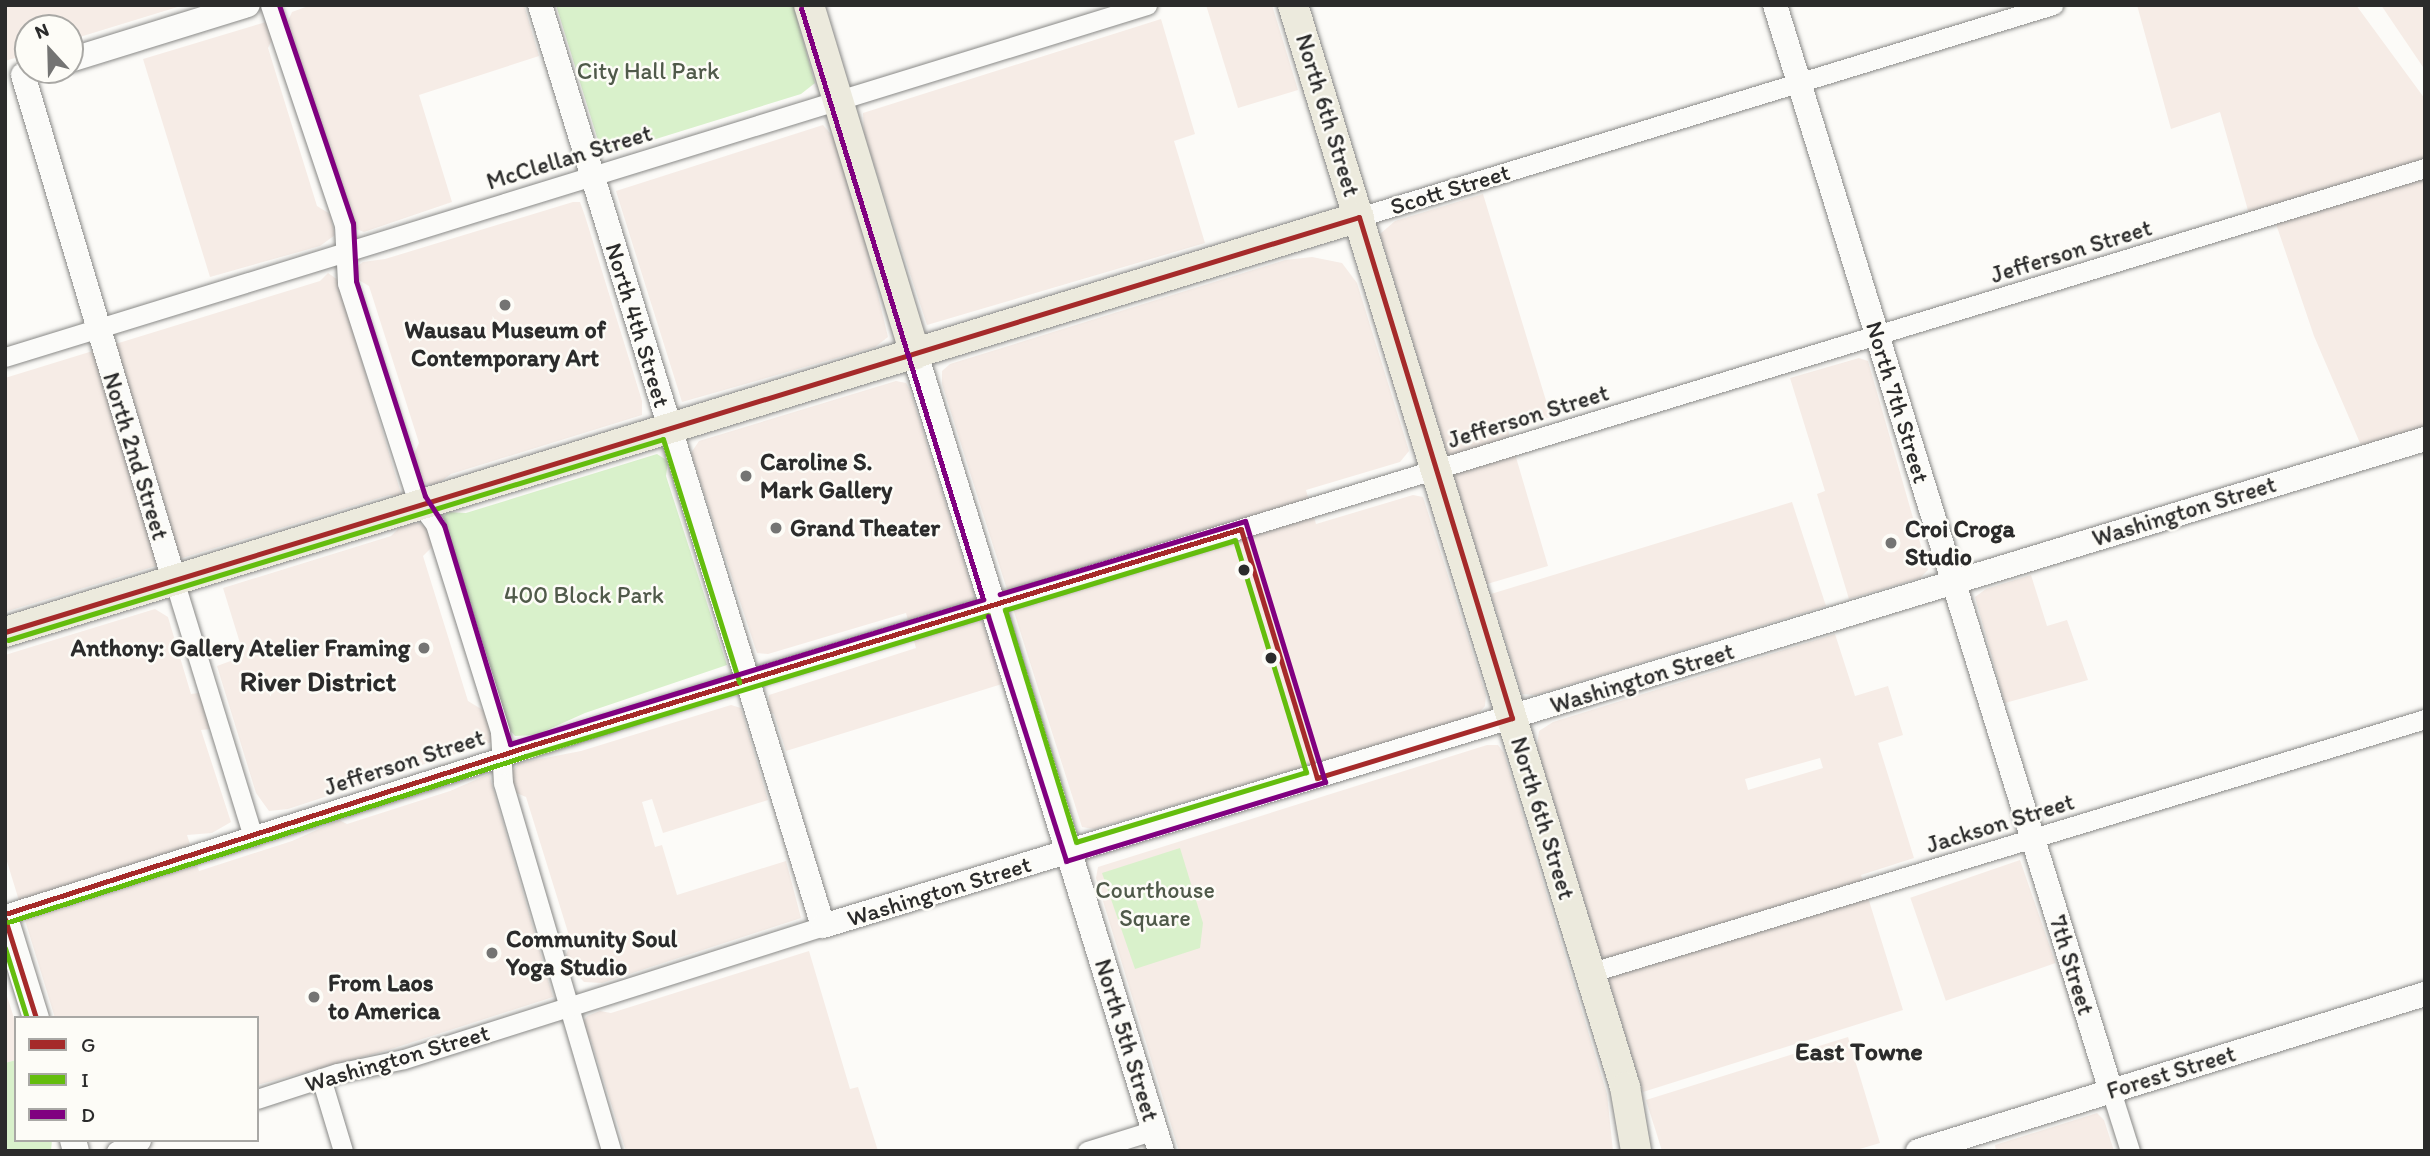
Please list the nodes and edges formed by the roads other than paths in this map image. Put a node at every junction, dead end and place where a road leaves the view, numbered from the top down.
1 (248, 5) edge
2 (270, 5) edge
3 (540, 5) edge
4 (809, 5) edge
5 (1147, 5) edge
6 (1293, 5) edge
7 (1775, 5) edge
8 (2053, 5) edge
9 (84, 56) edge
10 (1799, 83) junction
11 (26, 84) edge
12 (838, 100) junction
13 (2425, 168) edge
14 (593, 175) junction
15 (1359, 217) junction
16 (347, 251) junction
17 (98, 328) junction
18 (1878, 336) junction
19 (915, 354) junction
20 (5, 357) edge
21 (670, 428) junction
22 (2425, 439) edge
23 (1435, 469) junction
24 (419, 505) junction
25 (174, 580) junction
26 (1954, 582) junction
27 (994, 605) junction
28 (5, 632) edge
29 (747, 679) junction
30 (1512, 719) junction
31 (2425, 719) edge
32 (504, 755) junction
33 (253, 836) junction
34 (2032, 839) junction
35 (1070, 853) junction
36 (5, 916) edge
37 (823, 926) junction
38 (1589, 973) junction
39 (2425, 994) edge
40 (572, 1007) junction
41 (35, 1016) edge
42 (321, 1078) junction
43 (2112, 1091) junction
44 (259, 1099) edge
45 (1158, 1140) edge
46 (134, 1142) edge
47 (1638, 1147) edge
48 (116, 1151) edge
49 (343, 1151) edge
50 (611, 1151) edge
51 (1087, 1151) edge
52 (1918, 1151) edge
53 (2130, 1151) edge

1 - 9 street
2 - 16 street
3 - 14 street, North 4th Street
4 - 12 main road, North 5th Street
5 - 12 street, McClellan Street
6 - 15 main road, North 6th Street
7 - 10 street, North 7th Street
8 - 10 street, Scott Street
10 - 15 street, Scott Street
10 - 18 street, North 7th Street
11 - 17 street, North 2nd Street
12 - 14 street, McClellan Street
12 - 19 main road, North 5th Street
13 - 18 street, Jefferson Street
14 - 16 street, McClellan Street
14 - 21 street, North 4th Street
15 - 19 main road, Scott Street
15 - 23 main road, North 6th Street
16 - 17 street, McClellan Street
16 - 24 street
17 - 20 street, McClellan Street
17 - 25 street, North 2nd Street
18 - 23 street, Jefferson Street
18 - 26 street, North 7th Street
19 - 21 main road, Scott Street
19 - 27 main road, North 5th Street
21 - 24 main road, Scott Street
21 - 29 street, North 4th Street
22 - 26 street, Washington Street
23 - 27 street, Jefferson Street
23 - 30 main road, North 6th Street
24 - 25 main road, Scott Street
24 - 32 street
25 - 28 main road, Scott Street
25 - 33 street, North 2nd Street
26 - 30 street, Washington Street
26 - 34 street, North 7th Street
27 - 29 street, Jefferson Street
27 - 35 main road, North 5th Street
29 - 32 street, Jefferson Street
29 - 37 street, North 4th Street
30 - 35 street, Washington Street
30 - 38 main road, North 6th Street
31 - 34 street, Jackson Street
32 - 33 street, Jefferson Street
32 - 40 street
33 - 36 street, Jefferson Street
34 - 38 street, Jackson Street
34 - 43 street, 7th Street
35 - 37 street, Washington Street
35 - 45 main road, North 5th Street
36 - 41 main road
37 - 40 street, Washington Street
38 - 47 main road, North 6th Street
39 - 43 street, Forest Street
40 - 42 street, Washington Street
40 - 50 street
42 - 44 street, Washington Street
42 - 49 street
43 - 52 street, Forest Street
43 - 53 street
45 - 51 street
46 - 48 street

